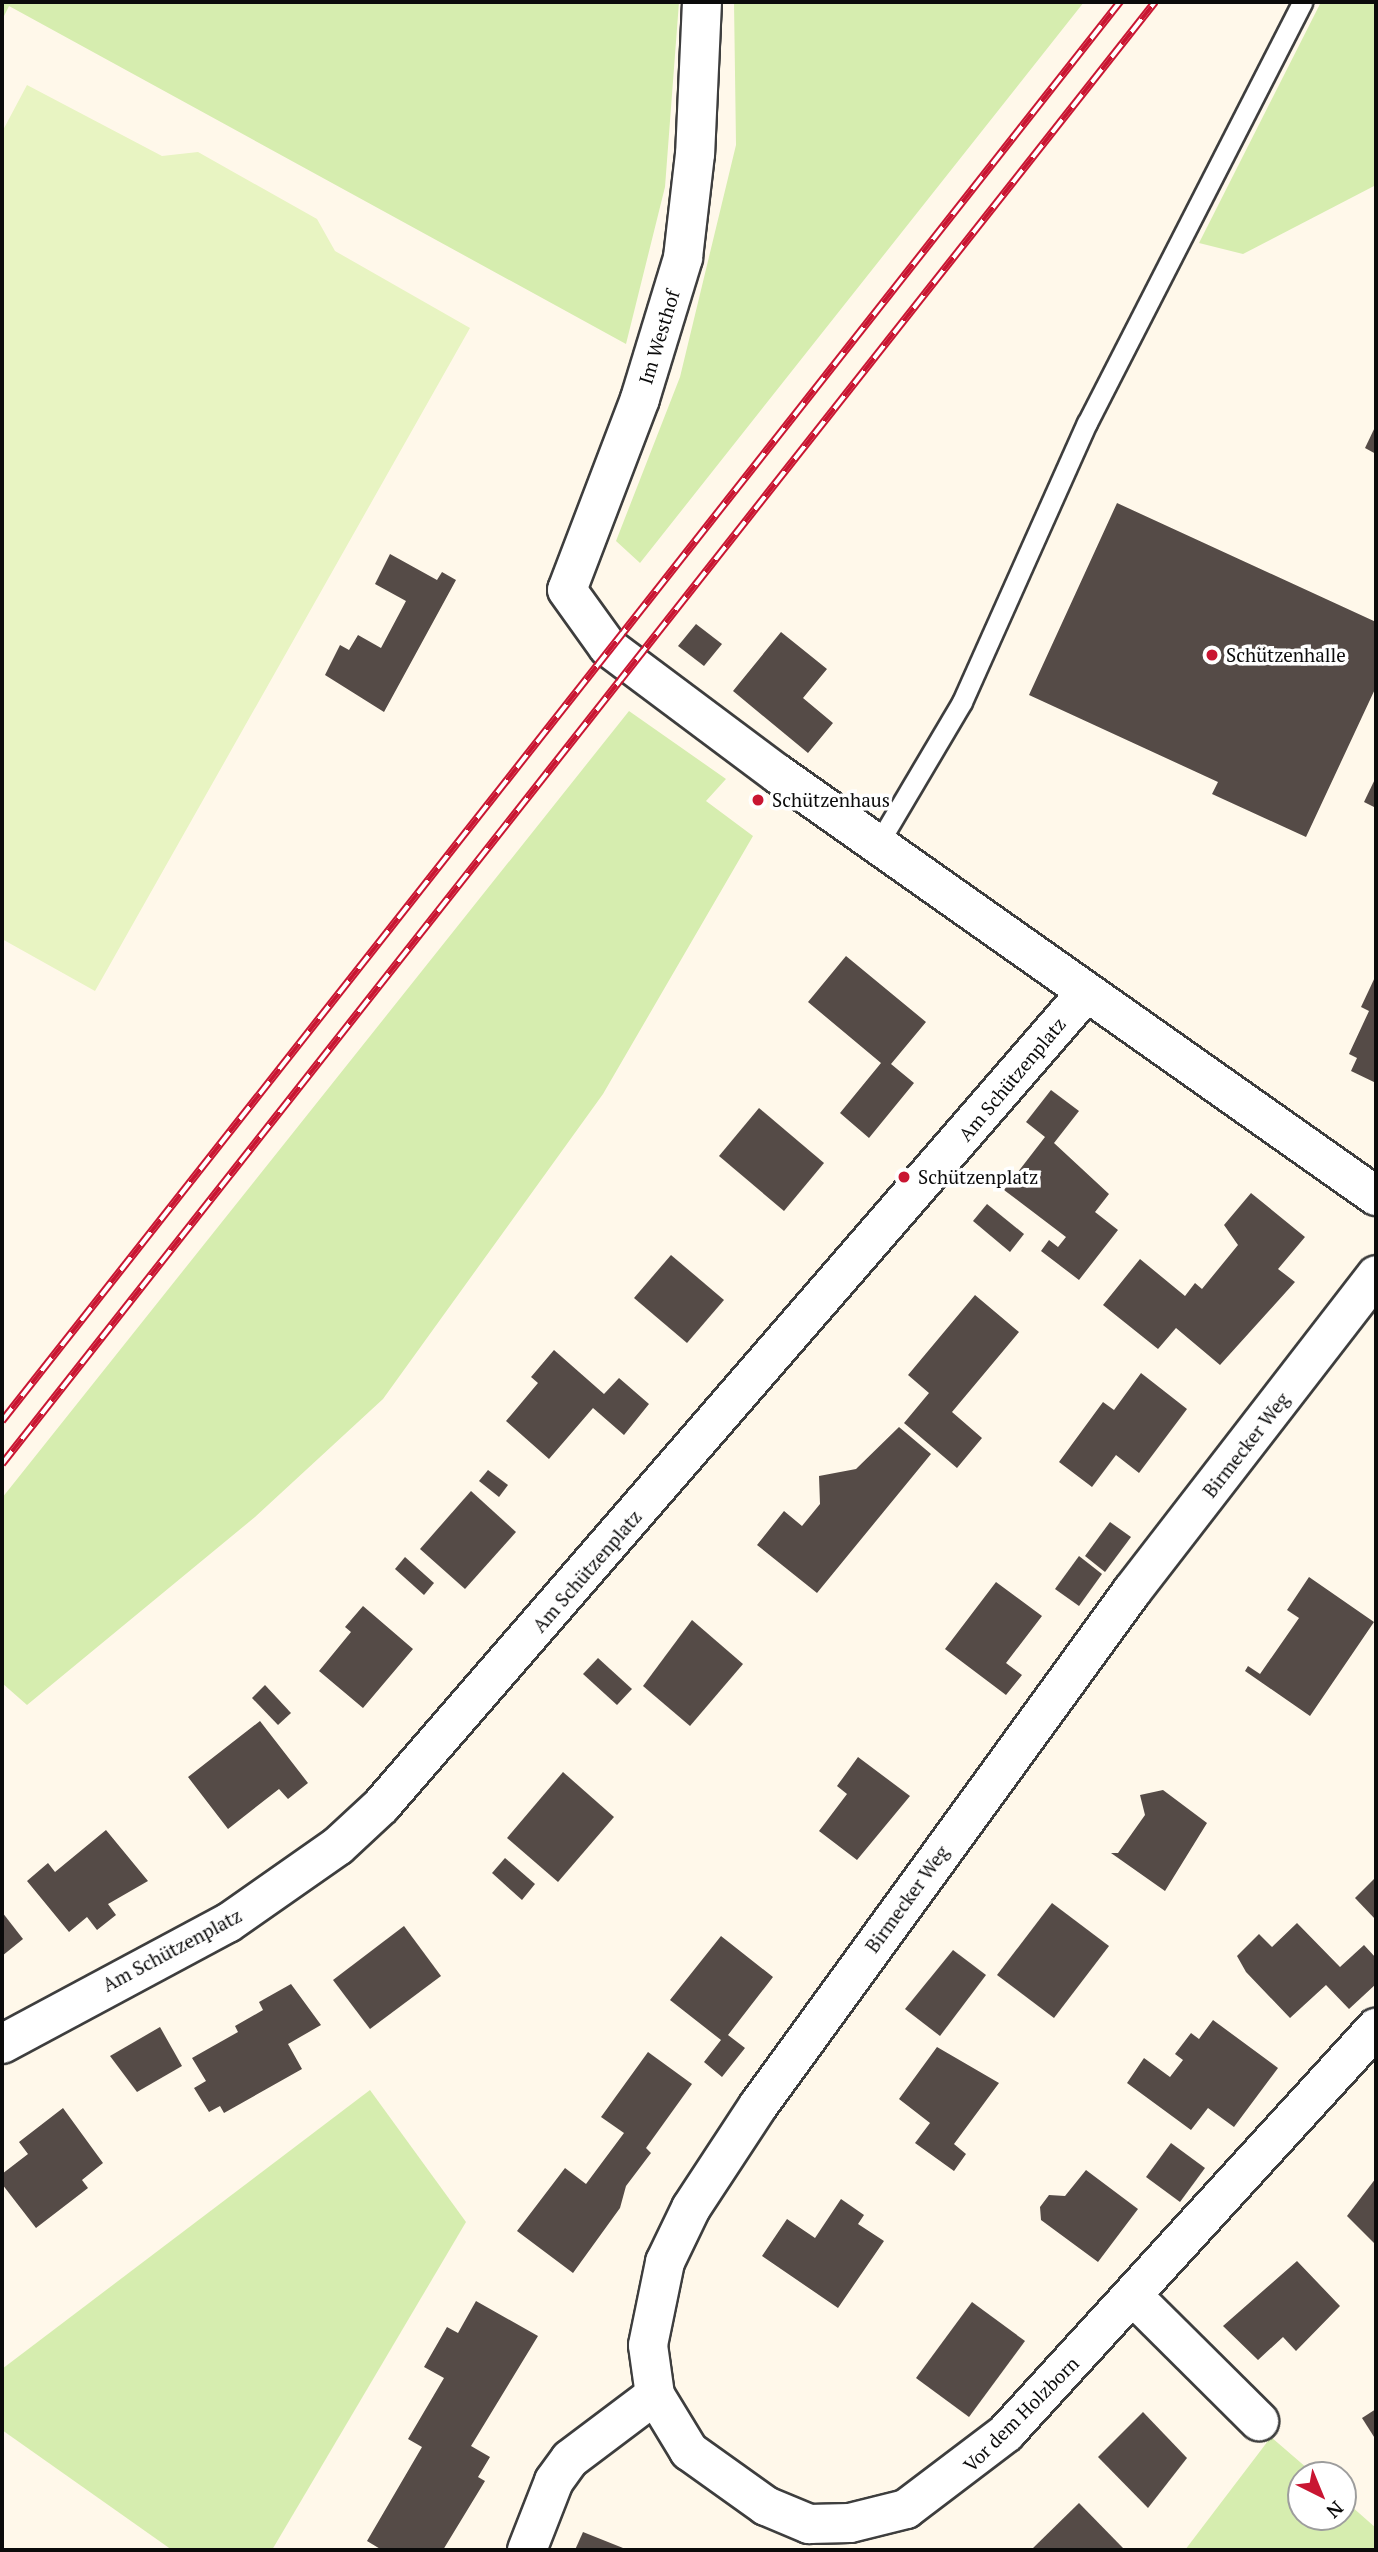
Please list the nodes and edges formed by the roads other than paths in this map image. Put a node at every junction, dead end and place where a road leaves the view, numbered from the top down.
1 (702, 2) edge
2 (1302, 2) edge
3 (877, 844) junction
4 (1084, 995) junction
5 (1376, 1196) edge
6 (1376, 1275) edge
7 (1376, 2028) edge
8 (2, 2044) edge
9 (1135, 2298) junction
10 (655, 2395) junction
11 (1259, 2421) dead end
12 (807, 2537) edge
13 (527, 2550) edge

1 - 3 street, Im Westhof
2 - 3 lane
3 - 4 street
4 - 5 street
4 - 8 street, Am Schützenplatz
6 - 10 street, Birmecker Weg
7 - 9 street, Vor dem Holzborn
9 - 11 street
9 - 12 street, Vor dem Holzborn
10 - 12 street, Vor dem Holzborn
10 - 13 street

